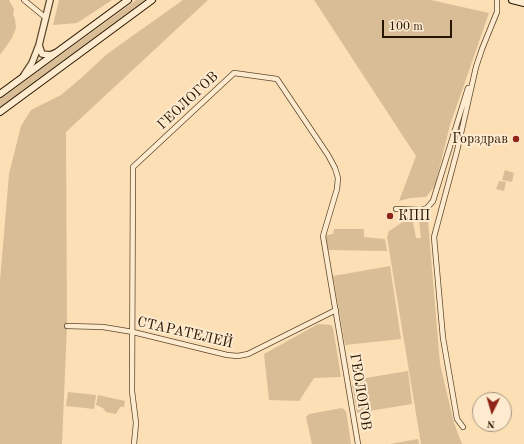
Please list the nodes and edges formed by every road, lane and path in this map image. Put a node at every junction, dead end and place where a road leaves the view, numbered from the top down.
1 (24, 0) edge
2 (50, 0) edge
3 (128, 0) edge
4 (152, 0) edge
5 (497, 0) edge
6 (512, 0) edge
7 (524, 3) edge
8 (46, 18) junction
9 (39, 45) junction
10 (55, 53) junction
11 (20, 80) junction
12 (472, 89) junction
13 (0, 94) edge
14 (0, 112) edge
15 (396, 209) dead end
16 (336, 310) junction
17 (67, 326) dead end
18 (133, 332) junction
19 (462, 427) dead end
20 (134, 444) edge
21 (358, 444) edge

1 - 8 street
2 - 8 street
3 - 10 main road
4 - 14 main road
5 - 12 street
6 - 7 main road
8 - 9 street
9 - 10 street
9 - 11 street
10 - 11 main road
11 - 13 main road
12 - 15 street
12 - 19 street
16 - 18 street, СТАРАТЕЛЕЙ
16 - 18 street, ГЕОЛОГОВ
16 - 21 street, ГЕОЛОГОВ
17 - 18 street, СТАРАТЕЛЕЙ
18 - 20 street, ГЕОЛОГОВ

